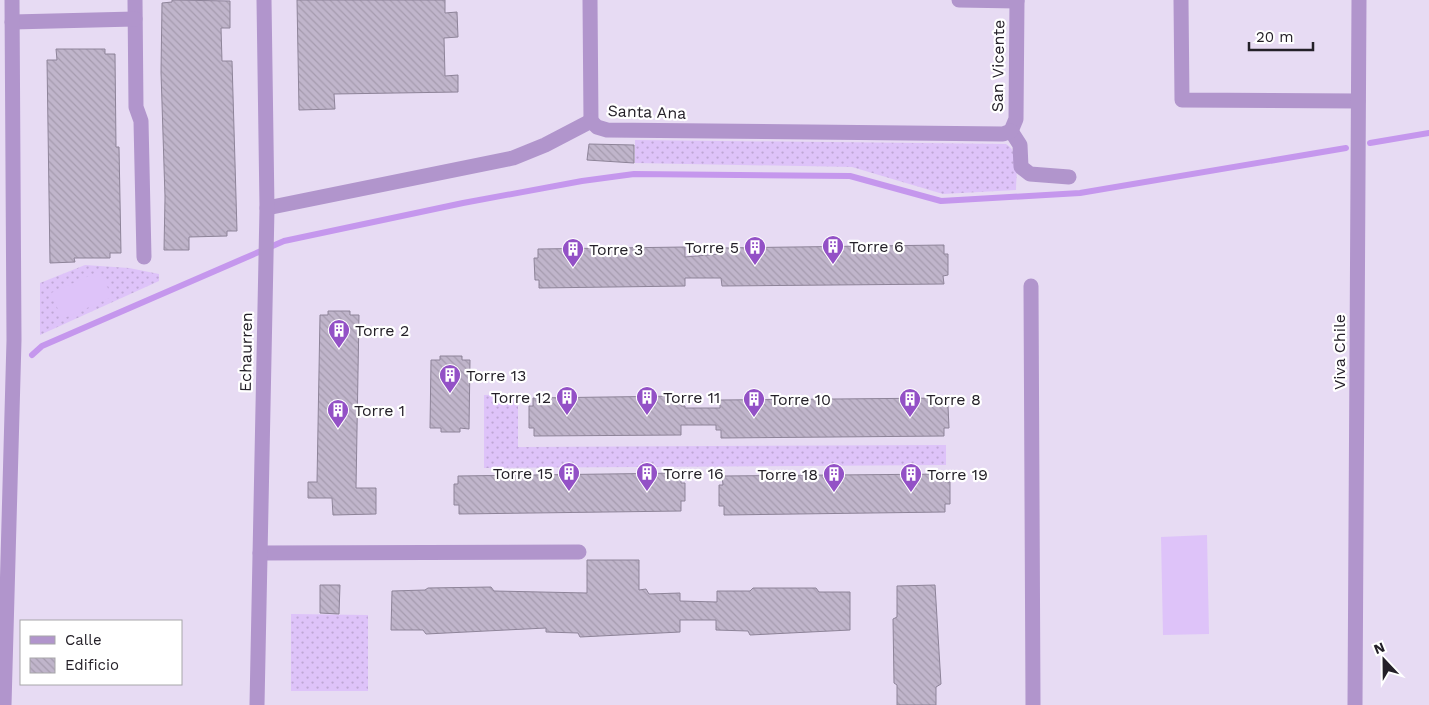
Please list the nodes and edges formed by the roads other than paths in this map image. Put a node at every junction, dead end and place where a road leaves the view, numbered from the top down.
1 (12, 0) edge
2 (135, 0) edge
3 (264, 0) edge
4 (590, 0) edge
5 (959, 0) edge
6 (1016, 0) edge
7 (1181, 0) edge
8 (1359, 0) edge
9 (135, 19) junction
10 (12, 22) junction
11 (1358, 101) junction
12 (591, 121) junction
13 (1011, 131) junction
14 (1069, 177) dead end
15 (267, 208) junction
16 (144, 257) dead end
17 (1031, 286) dead end
18 (579, 552) dead end
19 (260, 553) junction
20 (4, 705) edge
21 (257, 705) edge
22 (1033, 705) edge
23 (1355, 705) edge

1 - 10 street
2 - 9 street
3 - 15 street, Echaurren
4 - 12 street
5 - 6 street
6 - 13 street, San Vicente
7 - 11 street
8 - 11 street, Viva Chile
9 - 10 street
9 - 16 street
10 - 20 street
11 - 23 street, Viva Chile
12 - 13 street, Santa Ana
12 - 15 street, Santa Ana
13 - 14 street
15 - 19 street, Echaurren
17 - 22 street
18 - 19 street
19 - 21 street, Echaurren

